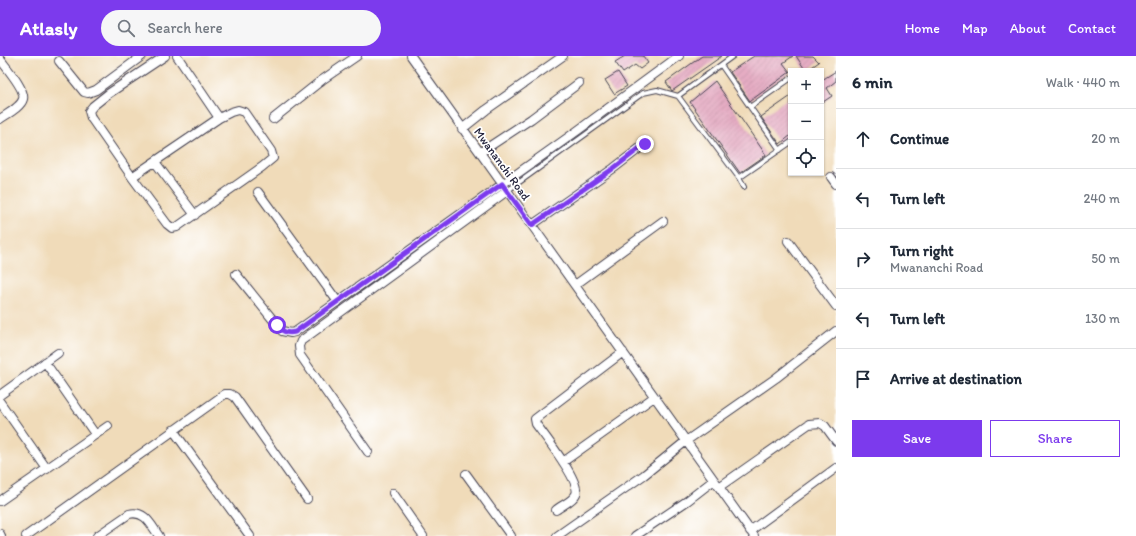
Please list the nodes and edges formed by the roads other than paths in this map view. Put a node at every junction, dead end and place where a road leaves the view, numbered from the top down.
1 (142, 56) edge
2 (165, 56) edge
3 (177, 56) edge
4 (357, 56) edge
5 (411, 56) edge
6 (563, 56) edge
7 (679, 56) edge
8 (733, 56) edge
9 (0, 59) edge
10 (59, 61) dead end
11 (721, 65) junction
12 (788, 80) edge
13 (579, 83) dead end
14 (678, 96) junction
15 (750, 107) junction
16 (219, 118) junction
17 (0, 119) edge
18 (273, 119) dead end
19 (462, 129) junction
20 (645, 144) dead end
21 (788, 144) edge
22 (780, 150) junction
23 (481, 152) junction
24 (155, 162) junction
25 (132, 177) junction
26 (739, 178) junction
27 (505, 187) junction
28 (744, 187) dead end
29 (258, 192) dead end
30 (195, 215) junction
31 (663, 221) dead end
32 (532, 225) junction
33 (788, 241) dead end
34 (236, 274) dead end
35 (575, 285) junction
36 (338, 302) junction
37 (836, 306) edge
38 (836, 331) edge
39 (623, 352) junction
40 (58, 353) dead end
41 (45, 362) junction
42 (0, 395) edge
43 (654, 396) junction
44 (0, 402) edge
45 (108, 426) dead end
46 (173, 430) junction
47 (95, 434) junction
48 (686, 441) junction
49 (836, 441) edge
50 (368, 452) dead end
51 (563, 462) junction
52 (836, 468) edge
53 (47, 469) junction
54 (466, 474) dead end
55 (714, 480) junction
56 (720, 487) junction
57 (393, 493) dead end
58 (307, 499) dead end
59 (0, 501) edge
60 (556, 510) dead end
61 (752, 533) edge
62 (26, 536) edge
63 (97, 536) edge
64 (159, 536) edge
65 (250, 536) edge
66 (423, 536) edge
67 (511, 536) edge
68 (558, 536) edge
69 (635, 536) edge

1 - 10 street
2 - 25 street
3 - 16 street
4 - 18 street
5 - 19 street, Mwananchi Road
6 - 19 street
7 - 27 street
8 - 11 lane
9 - 17 street
11 - 14 lane
11 - 15 lane
12 - 15 lane
13 - 23 street
14 - 26 lane
14 - 27 lane
15 - 22 lane
16 - 24 street
16 - 30 street
19 - 23 street, Mwananchi Road
20 - 32 street
21 - 22 lane
22 - 26 lane
23 - 27 street, Mwananchi Road
24 - 25 street
24 - 30 street
25 - 30 street
26 - 28 lane
27 - 32 street, Mwananchi Road
27 - 36 street
27 - 50 street
29 - 36 street
31 - 35 street
32 - 35 street, Mwananchi Road
33 - 37 street
34 - 36 street
35 - 39 street, Mwananchi Road
38 - 48 street
39 - 43 street, Mwananchi Road
39 - 51 street
40 - 41 street
41 - 42 street
41 - 47 street
43 - 48 street, Mwananchi Road
43 - 51 street
44 - 53 street
45 - 47 street
46 - 58 street
46 - 62 street
46 - 65 street
47 - 53 street
48 - 55 street, Mwananchi Road
48 - 68 street
49 - 56 street
51 - 60 street
52 - 61 street
53 - 59 street
54 - 67 street
55 - 56 street, Mwananchi Road
55 - 69 street
56 - 61 street, Mwananchi Road
57 - 66 street
63 - 64 street

